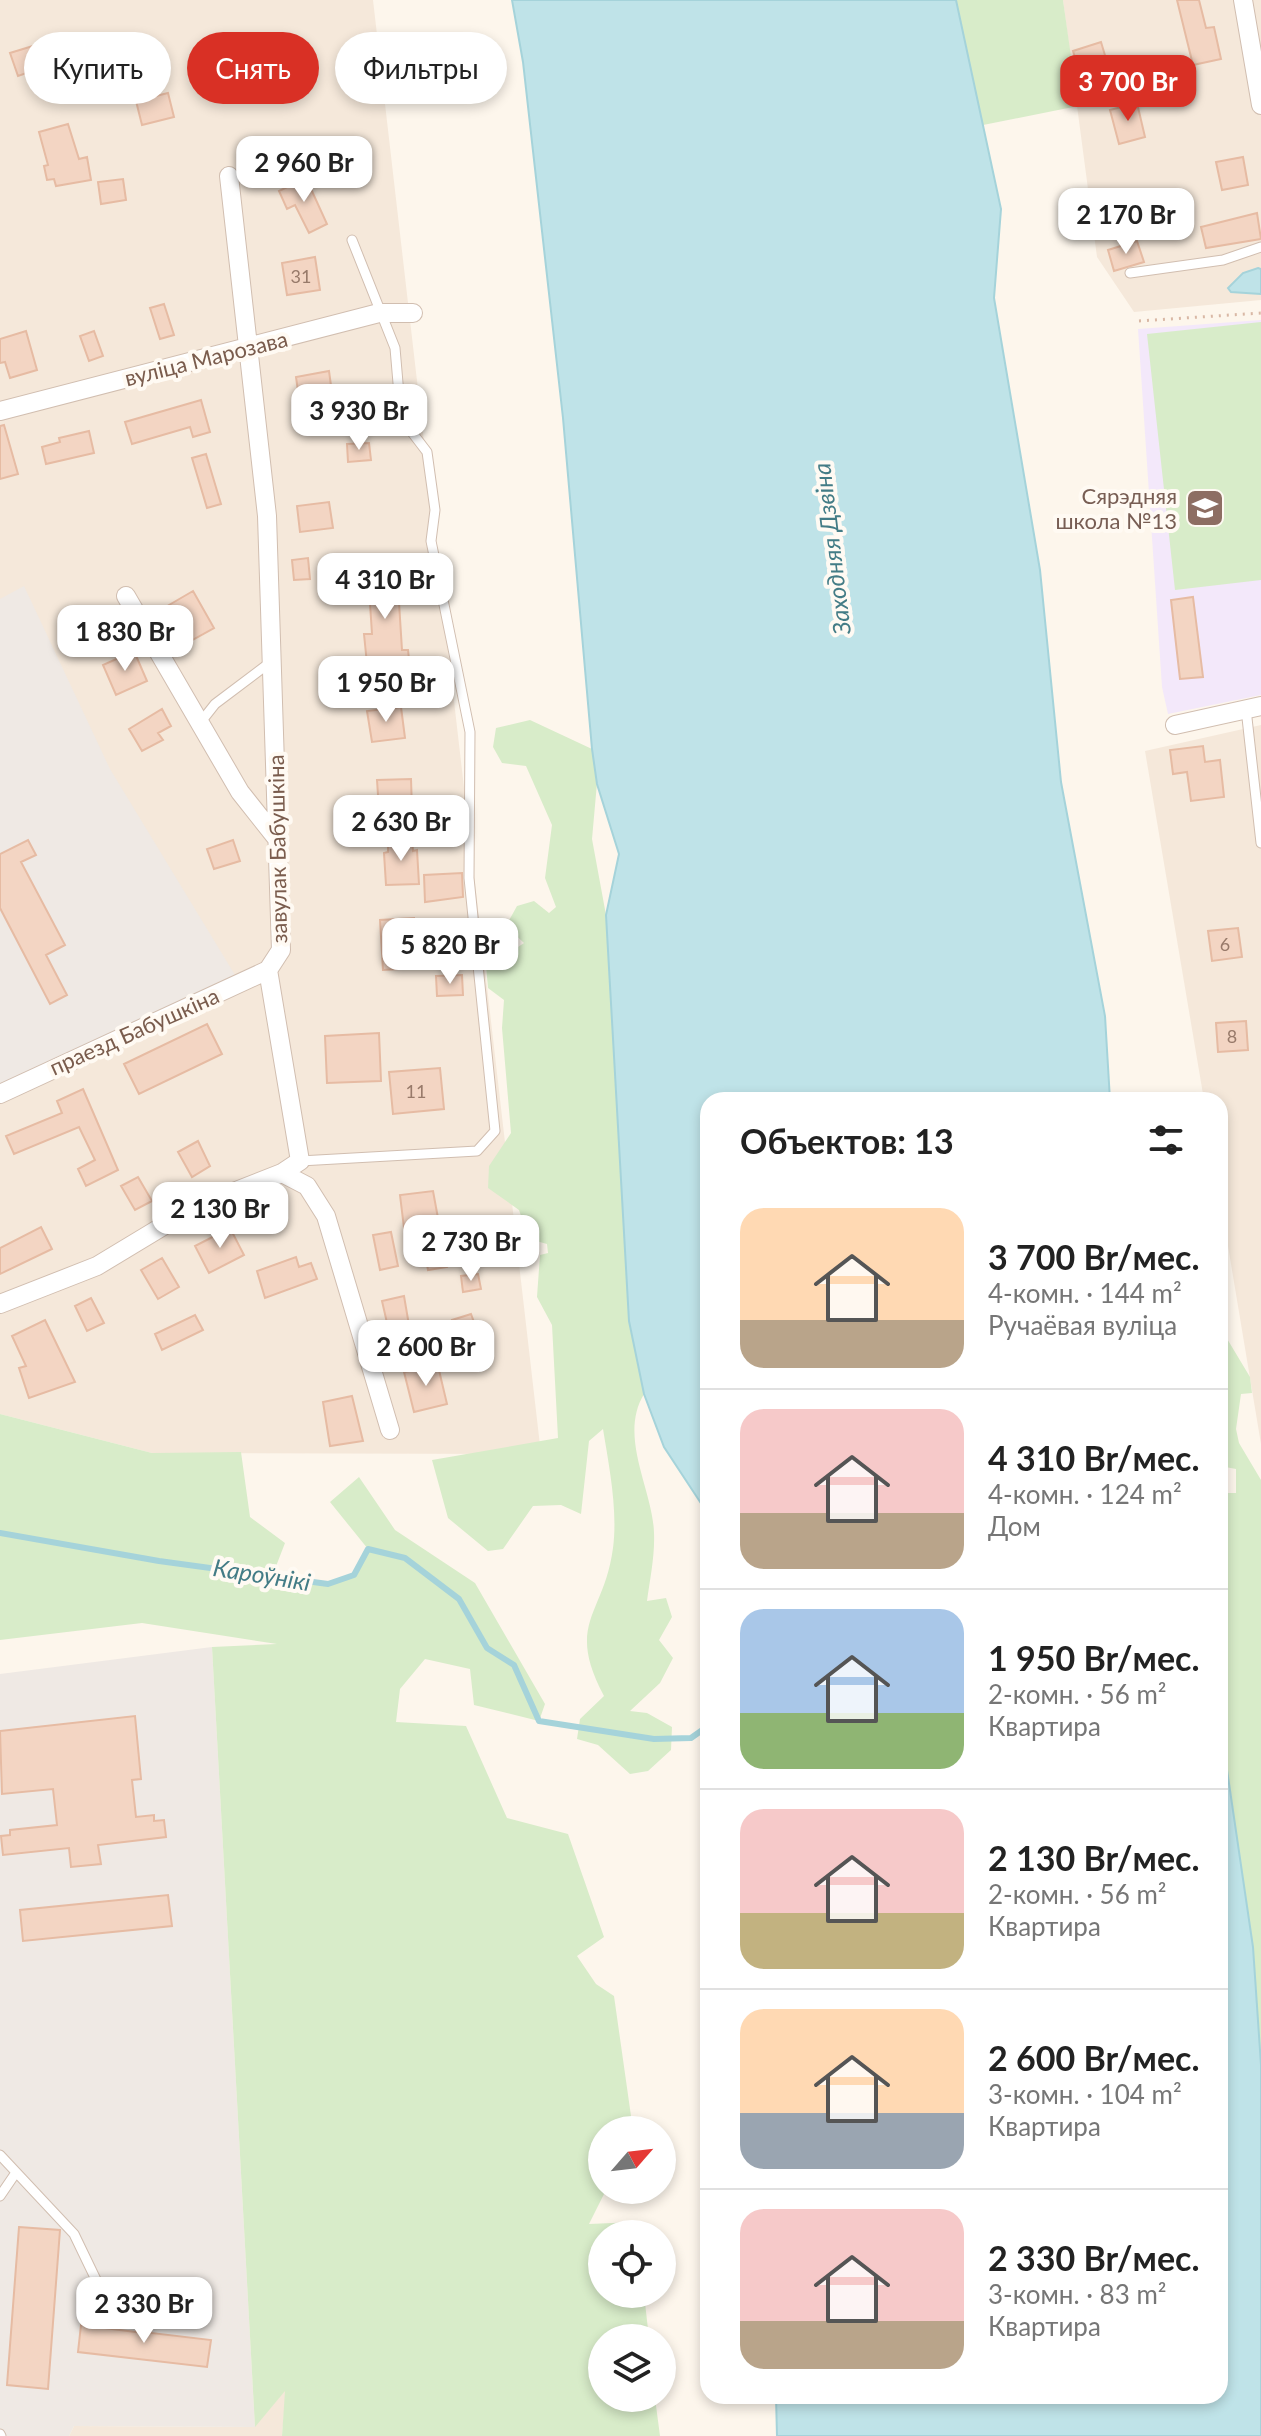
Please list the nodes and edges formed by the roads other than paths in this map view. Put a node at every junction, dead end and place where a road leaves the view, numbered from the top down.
1 (1243, 0) edge
2 (1261, 105) edge
3 (229, 176) dead end
4 (352, 240) dead end
5 (1261, 247) edge
6 (1130, 273) dead end
7 (379, 313) junction
8 (413, 313) dead end
9 (248, 347) junction
10 (0, 411) edge
11 (126, 596) dead end
12 (272, 661) junction
13 (1254, 708) edge
14 (200, 723) junction
15 (1175, 725) dead end
16 (278, 840) junction
17 (1261, 843) edge
18 (268, 970) junction
19 (0, 1094) edge
20 (300, 1161) junction
21 (282, 1173) junction
22 (0, 1304) edge
23 (390, 1430) dead end
24 (0, 2155) edge
25 (15, 2174) junction
26 (0, 2196) edge
27 (100, 2288) dead end

1 - 2 street
3 - 9 street, завулак Бабушкіна
4 - 7 lane
5 - 6 lane
7 - 8 street, вуліца Марозава
7 - 9 street, вуліца Марозава
7 - 20 lane
9 - 10 street, вуліца Марозава
9 - 12 street, завулак Бабушкіна
11 - 14 street
12 - 14 lane
12 - 16 street, завулак Бабушкіна
13 - 15 street
13 - 17 lane
14 - 16 street
16 - 18 street, завулак Бабушкіна
18 - 19 street, праезд Бабушкіна
18 - 20 street, завулак Бабушкіна
20 - 21 street
21 - 22 street
21 - 23 street
24 - 25 lane
25 - 26 lane
25 - 27 lane

